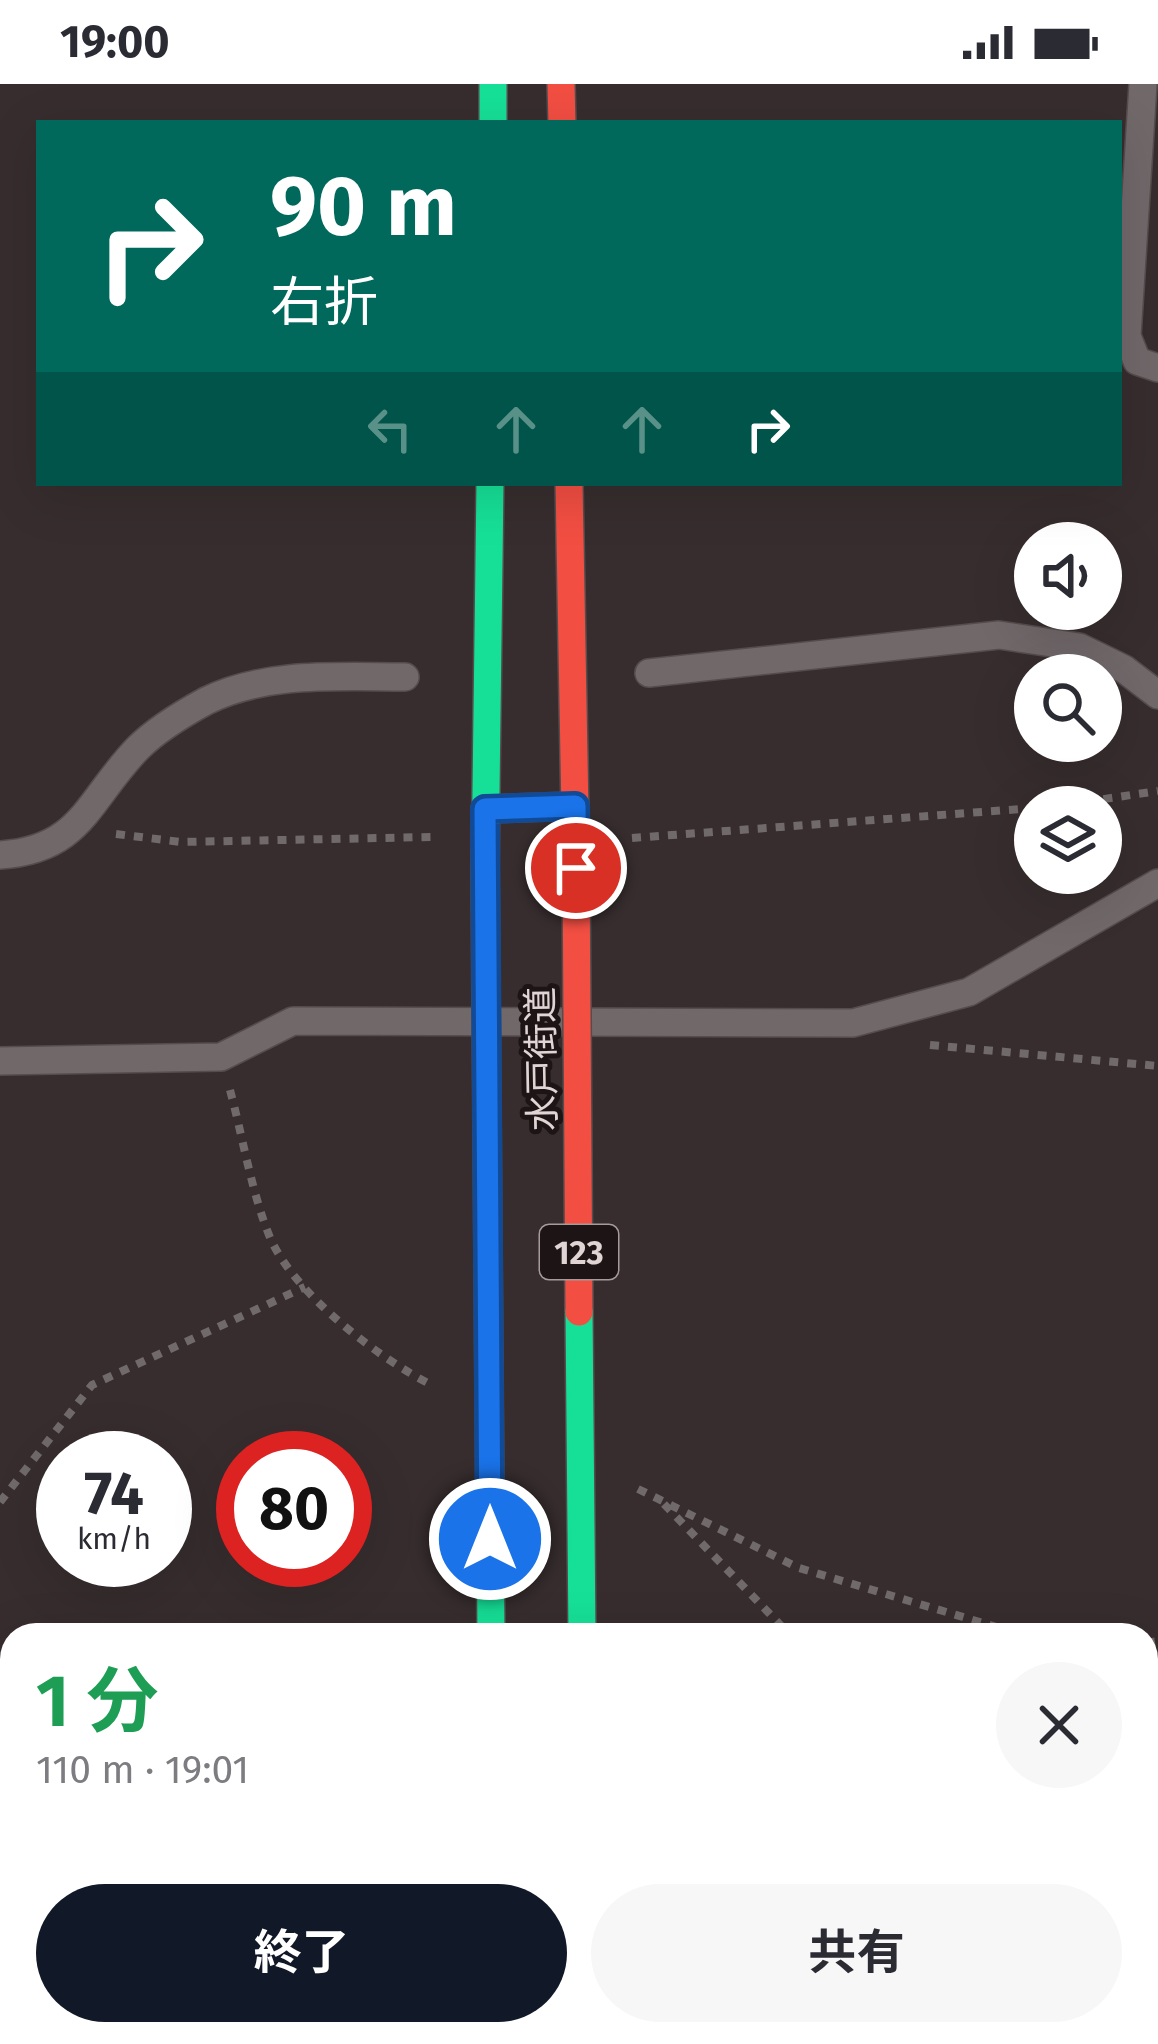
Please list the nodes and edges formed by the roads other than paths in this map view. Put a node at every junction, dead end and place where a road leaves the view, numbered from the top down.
1 (493, 84) edge
2 (561, 84) edge
3 (1143, 84) edge
4 (493, 120) edge
5 (562, 120) edge
6 (1158, 368) edge
7 (490, 486) edge
8 (569, 486) edge
9 (649, 673) dead end
10 (405, 677) dead end
11 (1158, 695) edge
12 (575, 806) junction
13 (485, 809) junction
14 (0, 855) edge
15 (1158, 883) edge
16 (0, 1061) edge
17 (491, 1623) edge
18 (582, 1623) edge

1 - 4 highway
2 - 5 highway
3 - 6 lane
7 - 13 highway, 水戸街道 / 123
8 - 12 highway, 水戸街道 / 123
9 - 11 lane
10 - 14 lane
12 - 13 lane
12 - 18 highway, 水戸街道 / 123, bridge
13 - 17 highway, 水戸街道 / 123, bridge
15 - 16 lane

